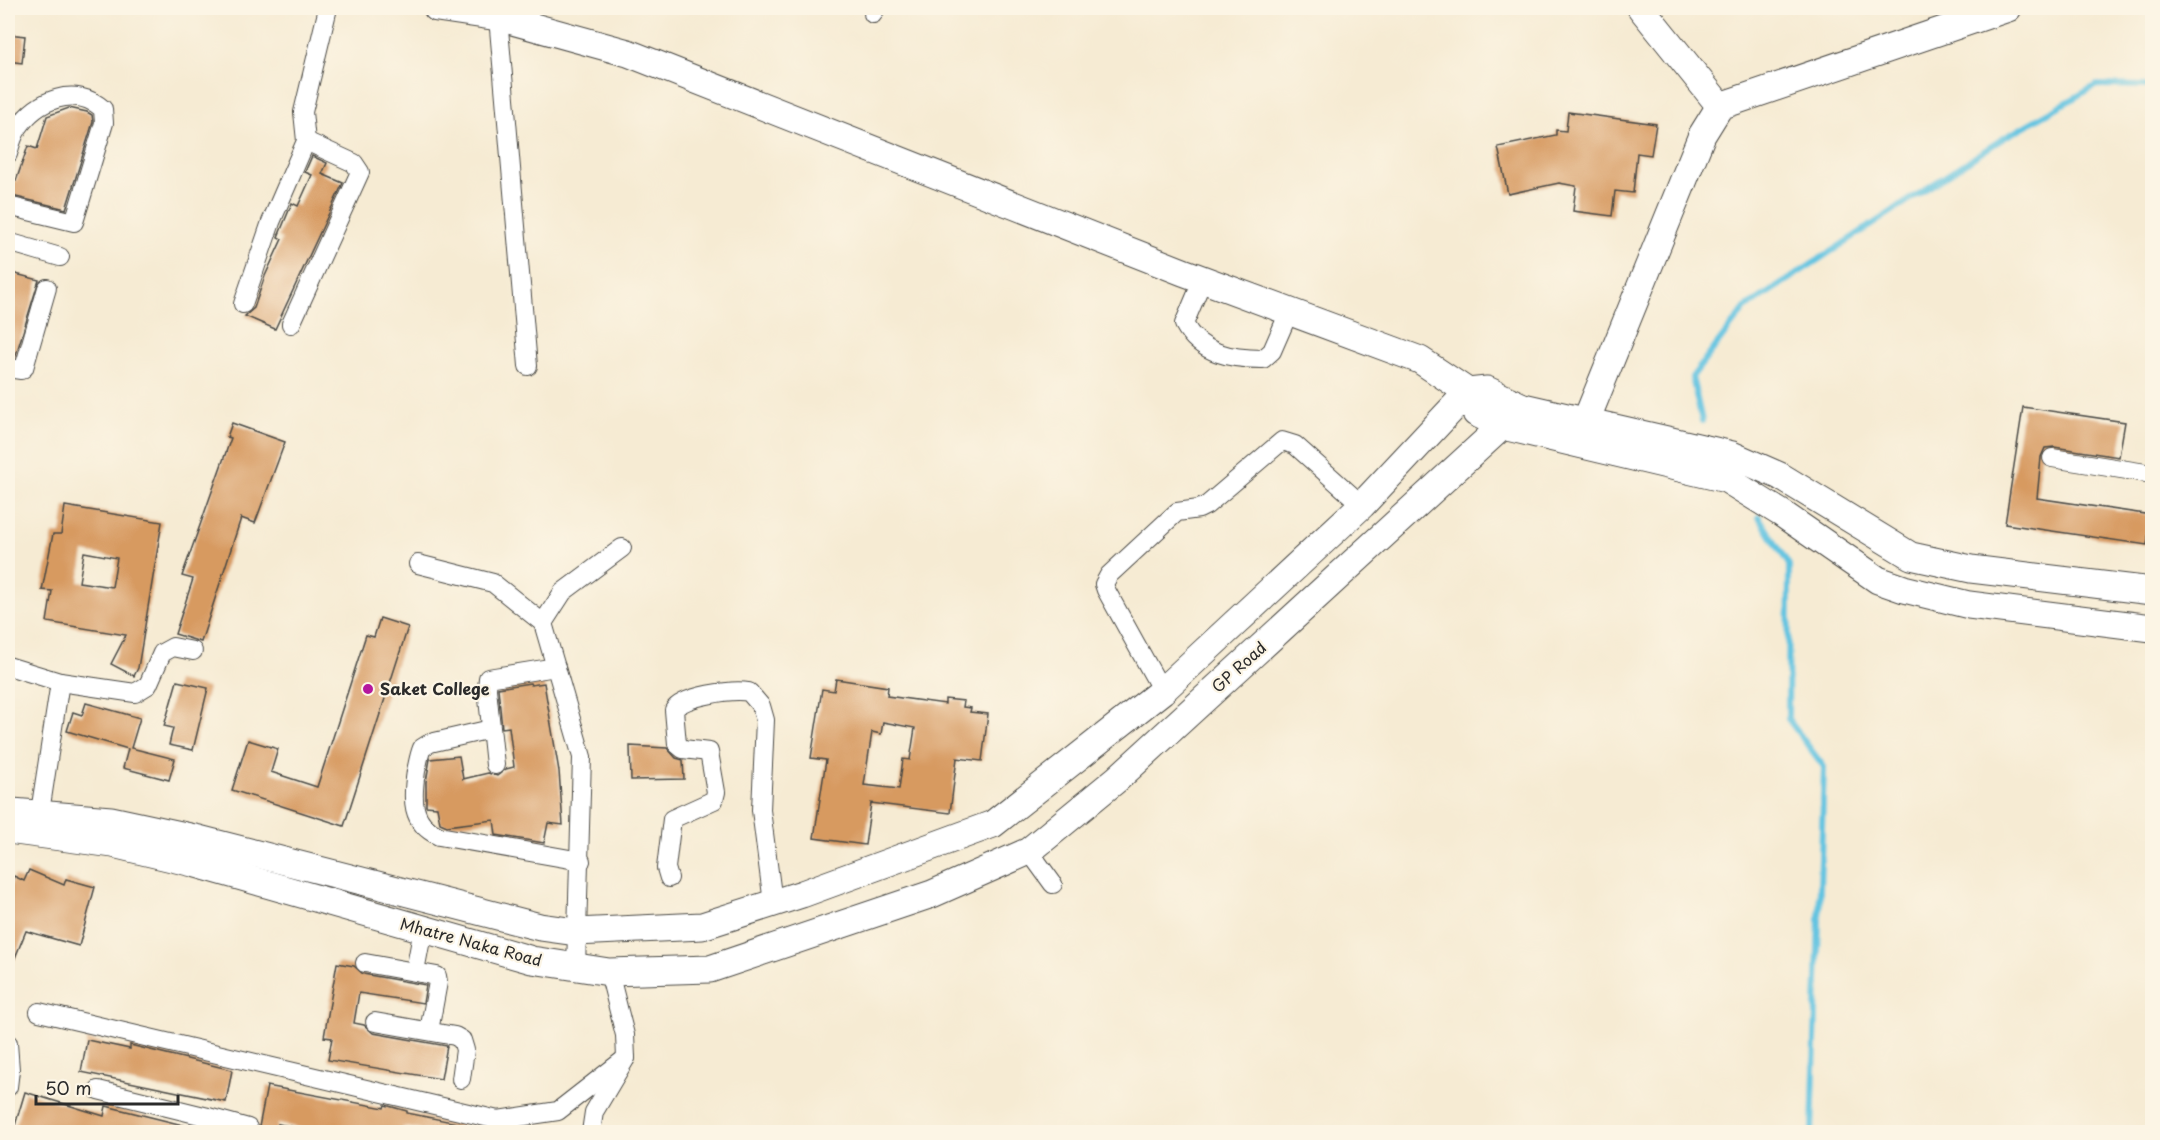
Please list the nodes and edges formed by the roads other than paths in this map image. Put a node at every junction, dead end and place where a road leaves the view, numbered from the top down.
1 (328, 8) edge
2 (437, 8) edge
3 (1641, 8) edge
4 (2008, 8) edge
5 (482, 12) edge
6 (1720, 106) junction
7 (306, 141) junction
8 (8, 154) edge
9 (8, 206) edge
10 (8, 242) edge
11 (60, 257) dead end
12 (1203, 279) junction
13 (47, 288) dead end
14 (243, 304) dead end
15 (1289, 312) junction
16 (291, 324) dead end
17 (528, 366) dead end
18 (8, 368) edge
19 (1468, 392) junction
20 (1523, 407) junction
21 (1503, 426) junction
22 (1581, 434) junction
23 (2052, 458) dead end
24 (2152, 474) edge
25 (1362, 505) junction
26 (622, 548) dead end
27 (1911, 556) junction
28 (418, 564) dead end
29 (1904, 589) junction
30 (2152, 591) edge
31 (543, 623) junction
32 (2152, 628) edge
33 (193, 651) dead end
34 (8, 666) edge
35 (556, 667) junction
36 (60, 682) junction
37 (1162, 690) junction
38 (491, 729) junction
39 (495, 765) dead end
40 (8, 811) edge
41 (38, 823) junction
42 (8, 830) edge
43 (196, 851) junction
44 (1029, 851) junction
45 (913, 855) junction
46 (581, 861) junction
47 (669, 878) dead end
48 (1053, 884) dead end
49 (802, 894) junction
50 (932, 894) junction
51 (773, 903) junction
52 (423, 929) junction
53 (576, 932) junction
54 (815, 935) junction
55 (365, 963) dead end
56 (576, 968) junction
57 (415, 971) junction
58 (609, 972) junction
59 (39, 1012) dead end
60 (375, 1022) dead end
61 (429, 1031) junction
62 (8, 1043) edge
63 (626, 1058) junction
64 (461, 1079) dead end
65 (8, 1087) edge
66 (98, 1090) dead end
67 (206, 1125) edge
68 (248, 1128) dead end
69 (591, 1132) edge

1 - 7 street
2 - 5 street
3 - 6 street
4 - 6 street
5 - 12 street
5 - 17 street
6 - 22 street
7 - 14 street
7 - 16 street
8 - 9 street
10 - 11 street
12 - 15 street
12 - 15 street
13 - 18 street
15 - 19 street
19 - 20 street
19 - 21 street
19 - 25 street
20 - 21 street, GP Road
20 - 22 street
21 - 22 street
21 - 44 street, GP Road
22 - 27 street
22 - 29 street
23 - 24 street
25 - 37 street
25 - 37 street
26 - 31 street
27 - 29 street
27 - 30 street
28 - 31 street
29 - 32 street
31 - 35 street
33 - 36 street
34 - 36 street
35 - 38 street
35 - 46 street
36 - 41 street
37 - 45 street
38 - 39 street
38 - 46 street
40 - 41 street, Mhatre Naka Road
41 - 42 street, Mhatre Naka Road
41 - 43 street, Mhatre Naka Road
43 - 52 street, Mhatre Naka Road
43 - 53 street, Mhatre Naka Road
44 - 48 street
44 - 50 street, GP Road
45 - 49 street, Mhatre Naka Road
45 - 50 street
46 - 53 street
47 - 51 street
49 - 51 street, Mhatre Naka Road
49 - 54 street
50 - 54 street, Mhatre Naka Road
51 - 53 street, Mhatre Naka Road
52 - 56 street, Mhatre Naka Road
52 - 57 street
53 - 56 street
54 - 58 street, Mhatre Naka Road
55 - 57 street
56 - 58 street, Mhatre Naka Road
57 - 61 street
58 - 63 street
59 - 63 street
60 - 61 street
61 - 64 street
62 - 65 street
63 - 69 street
66 - 67 street
67 - 68 street

